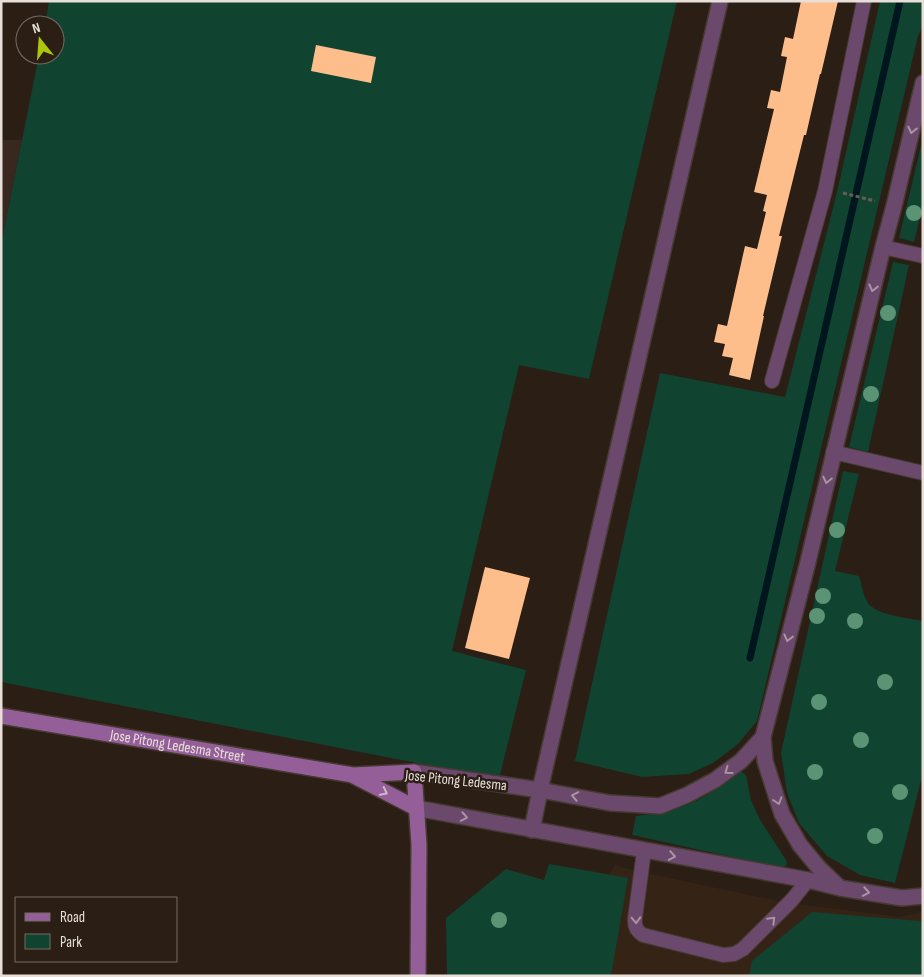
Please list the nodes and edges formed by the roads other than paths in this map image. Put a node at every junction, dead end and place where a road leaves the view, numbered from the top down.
1 (720, 1) edge
2 (864, 1) edge
3 (923, 83) edge
4 (883, 247) junction
5 (923, 256) edge
6 (772, 381) dead end
7 (833, 452) junction
8 (923, 473) edge
9 (1, 716) edge
10 (763, 737) junction
11 (414, 772) junction
12 (353, 776) junction
13 (540, 790) junction
14 (416, 808) junction
15 (532, 830) junction
16 (644, 851) junction
17 (808, 880) junction
18 (840, 888) junction
19 (923, 896) edge
20 (418, 976) edge

1 - 13 street
2 - 6 lane
3 -> 4 street
4 - 5 lane
4 -> 7 street
7 - 8 lane
7 -> 10 street
9 - 12 main road, Jose Pitong Ledesma Street
10 -> 13 street, Jose Pitong Ledesma
10 -> 18 street
11 - 12 main road, Jose Pitong Ledesma
11 - 13 street, Jose Pitong Ledesma
11 - 14 main road
12 -> 14 main road, Jose Pitong Ledesma
13 - 15 street
14 -> 15 street
14 - 20 main road
15 - 16 street
16 -> 17 street
16 -> 17 lane
17 - 18 street
18 -> 19 street

